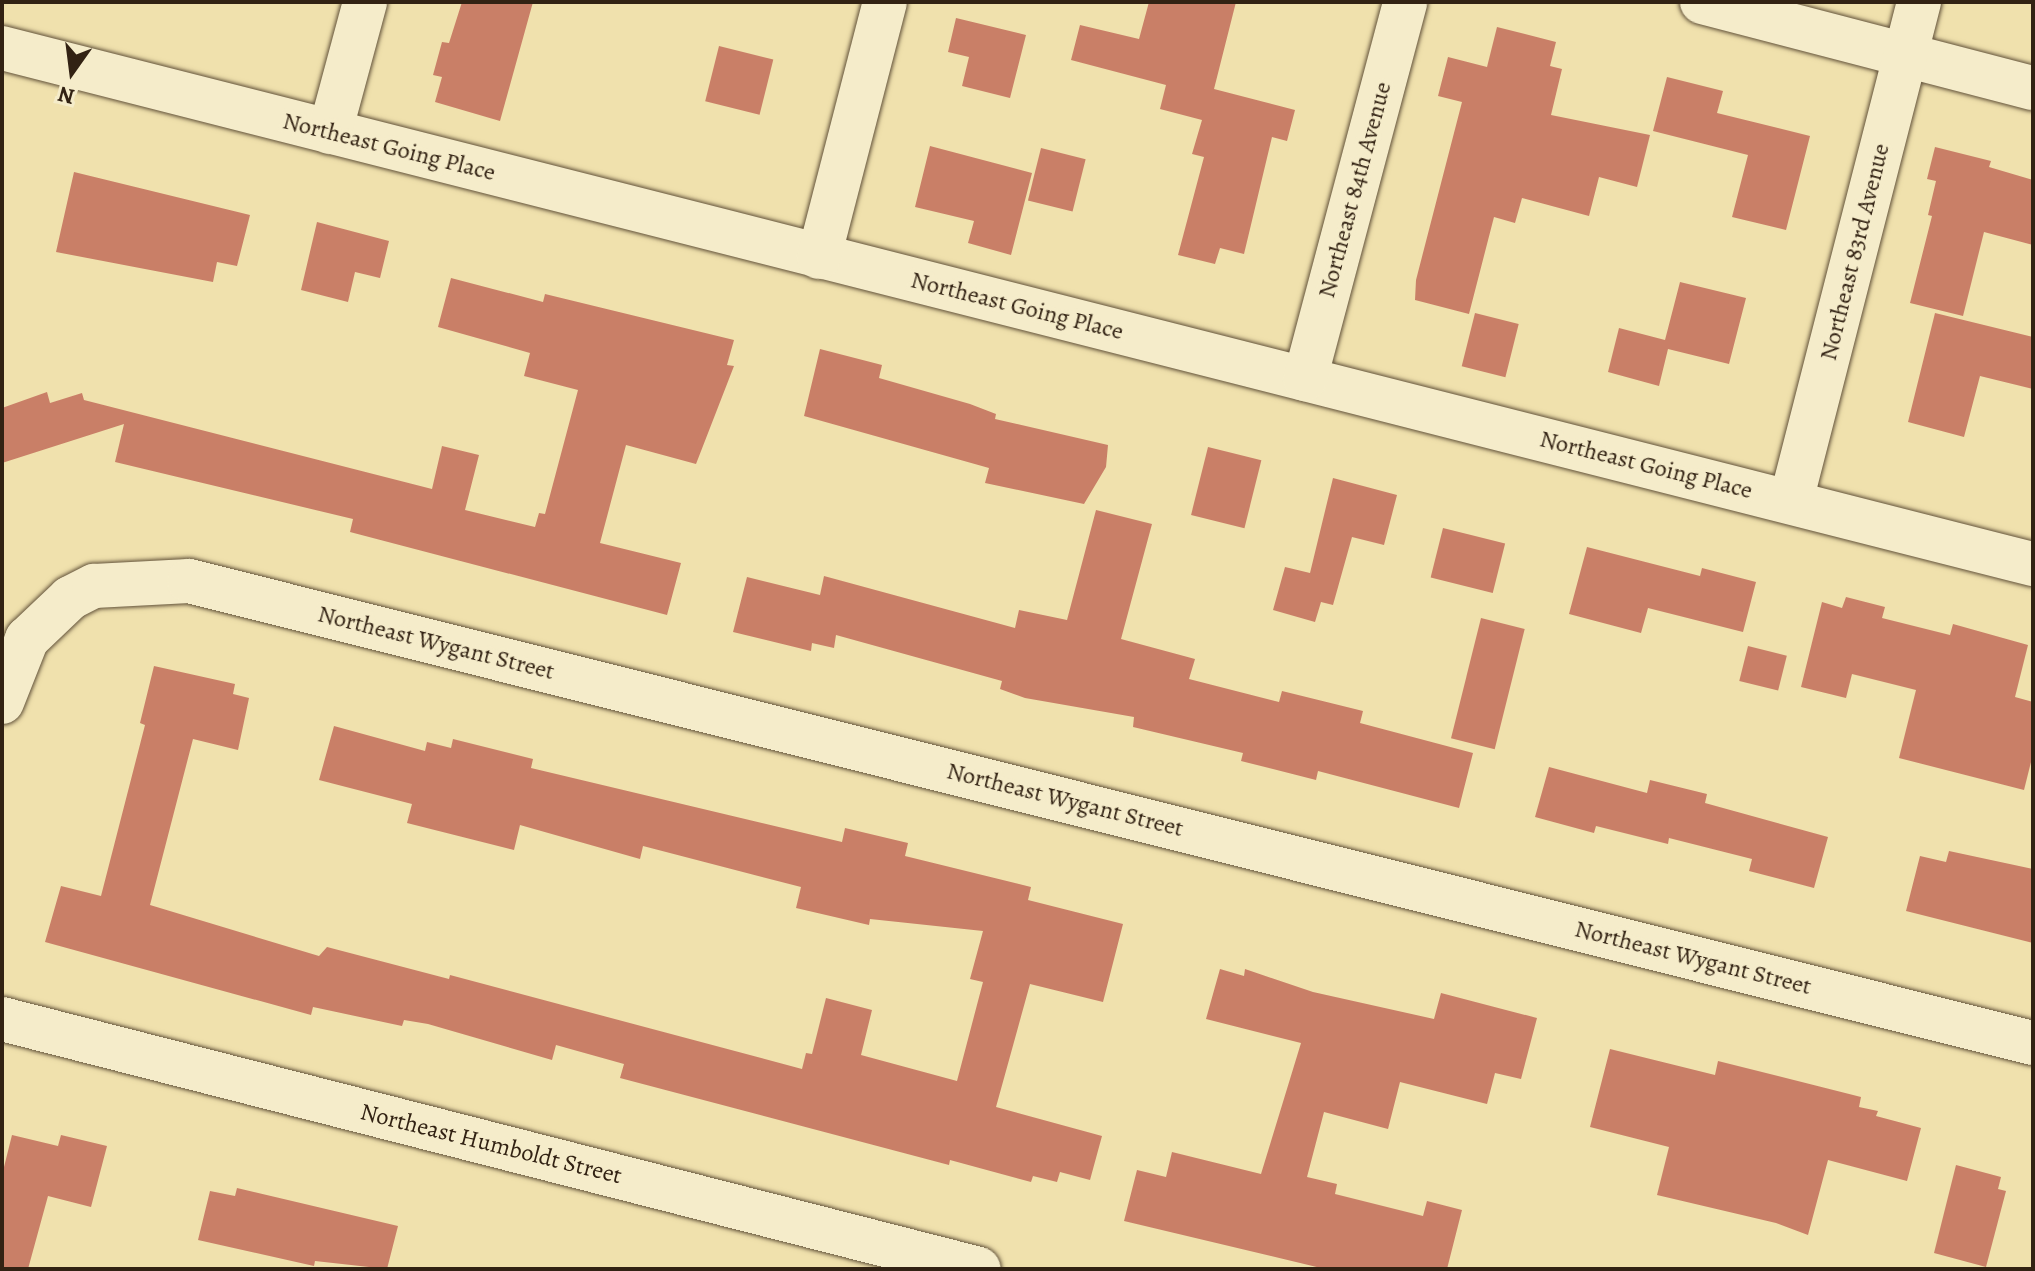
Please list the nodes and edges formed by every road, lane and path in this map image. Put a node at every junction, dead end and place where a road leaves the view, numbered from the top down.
1 (365, 2) edge
2 (885, 2) edge
3 (1405, 2) edge
4 (1702, 2) edge
5 (1919, 2) edge
6 (2, 48) edge
7 (1905, 55) junction
8 (2033, 88) edge
9 (330, 132) junction
10 (819, 257) junction
11 (1305, 379) junction
12 (1791, 501) junction
13 (2033, 564) edge
14 (2, 702) edge
15 (2, 1019) edge
16 (2033, 1043) edge
17 (979, 1269) edge

1 - 9 street
2 - 10 street
3 - 11 street, Northeast 84th Avenue
4 - 7 street
5 - 7 street, Northeast 83rd Avenue
6 - 9 street, Northeast Going Place
7 - 8 street
7 - 12 street, Northeast 83rd Avenue
9 - 10 street, Northeast Going Place
10 - 11 street, Northeast Going Place
11 - 12 street, Northeast Going Place
12 - 13 street, Northeast Going Place
14 - 16 street, Northeast Wygant Street
15 - 17 street, Northeast Humboldt Street

